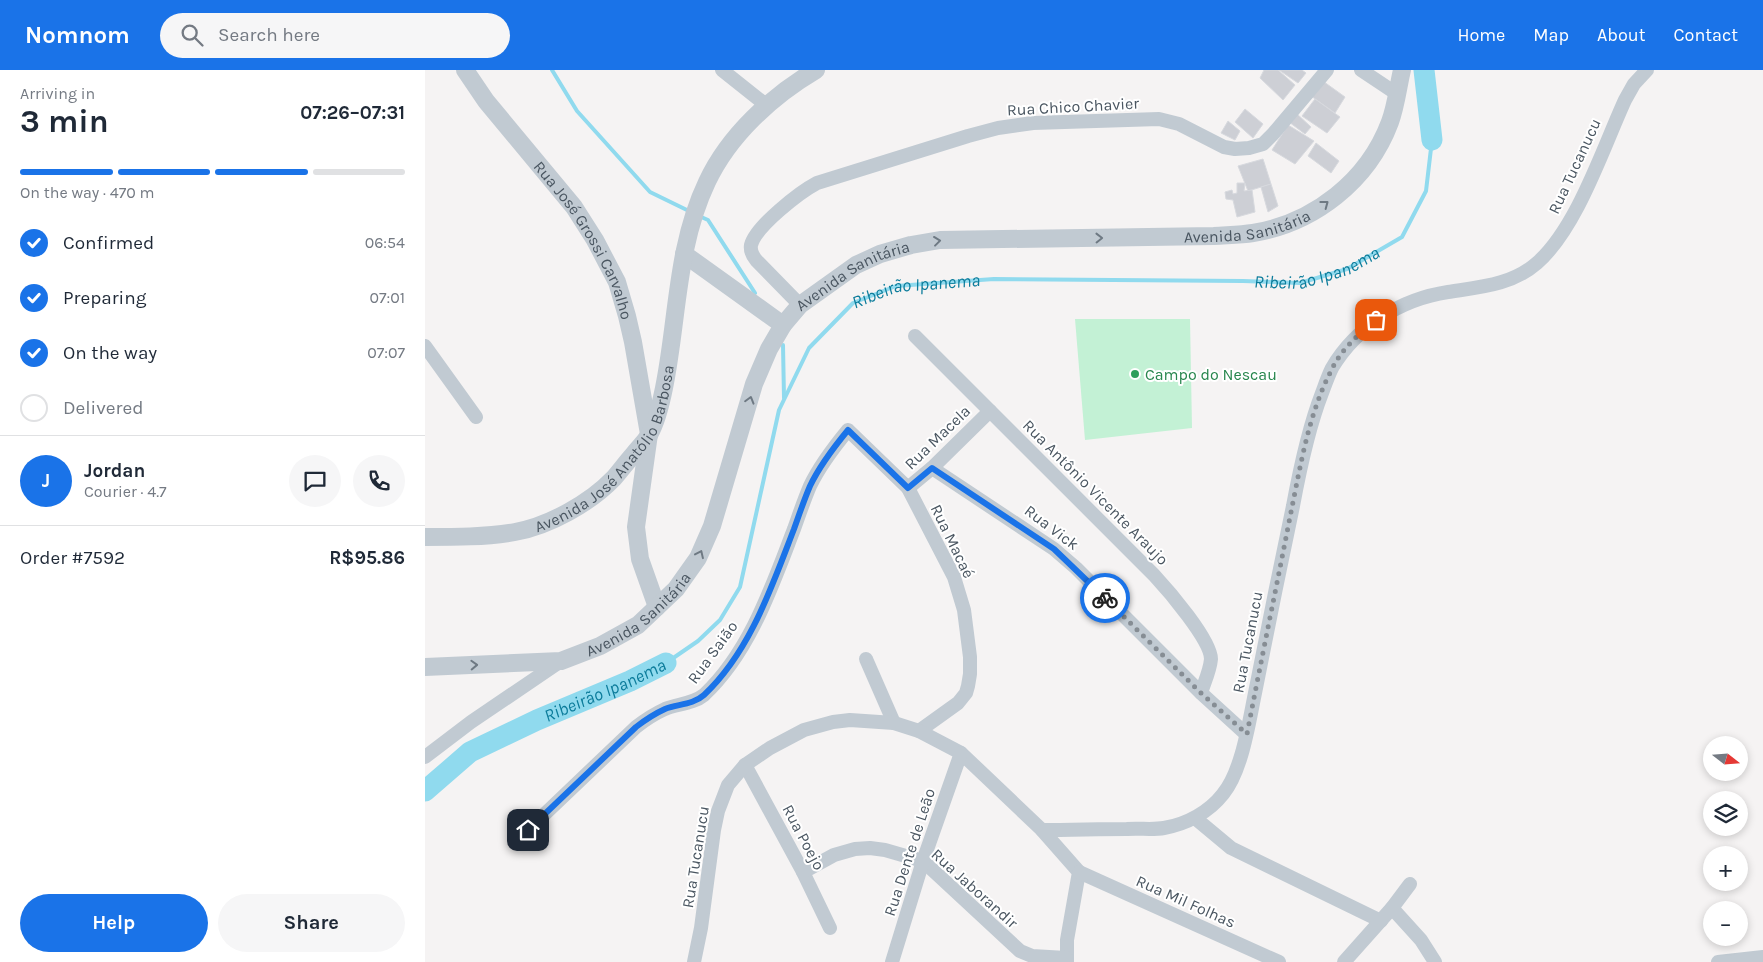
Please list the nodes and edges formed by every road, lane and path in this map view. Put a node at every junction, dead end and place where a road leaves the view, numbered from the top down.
1 (465, 70) edge
2 (722, 70) edge
3 (816, 70) edge
4 (1327, 70) edge
5 (1361, 70) edge
6 (1402, 70) edge
7 (1647, 70) edge
8 (1397, 94) junction
9 (766, 105) junction
10 (683, 254) junction
11 (800, 305) junction
12 (783, 324) junction
13 (915, 336) dead end
14 (425, 346) edge
15 (989, 411) junction
16 (475, 416) dead end
17 (848, 430) joint
18 (649, 434) junction
19 (932, 468) junction
20 (908, 488) junction
21 (425, 537) edge
22 (657, 607) junction
23 (866, 659) dead end
24 (561, 661) junction
25 (425, 667) edge
26 (1201, 693) junction
27 (894, 723) junction
28 (919, 731) junction
29 (1247, 734) junction
30 (961, 753) junction
31 (425, 757) edge
32 (745, 765) junction
33 (1195, 818) junction
34 (528, 830) dead end
35 (1042, 830) junction
36 (923, 861) junction
37 (803, 872) junction
38 (1079, 872) junction
39 (1410, 884) dead end
40 (1392, 908) junction
41 (1381, 921) junction
42 (830, 928) dead end
43 (1763, 957) edge
44 (1066, 960) edge
45 (694, 962) edge
46 (892, 962) edge
47 (1279, 962) edge
48 (1344, 962) edge
49 (1435, 962) edge
50 (1717, 962) edge

1 - 18 street, Rua José Grossi Carvalho
2 - 9 street
3 - 9 street
4 - 11 street, Rua Chico Chavier
5 - 8 street
6 - 8 street, Avenida Sanitária
7 - 29 street, Rua Tucanucu
11 -> 8 street, Avenida Sanitária
9 - 10 street, Avenida José Anatólio Barbosa
10 - 12 street
10 - 18 street, Avenida José Anatólio Barbosa
11 - 12 street, Avenida Sanitária
22 -> 12 street, Avenida Sanitária
13 - 15 street, Rua Antônio Vicente Araujo
14 - 16 street
15 - 19 street, Rua Macela
15 - 26 street, Rua Antônio Vicente Araujo
17 - 20 street, Rua Macaé
17 - 34 street, Rua Saião
18 - 21 street, Avenida José Anatólio Barbosa
18 - 22 street
19 - 20 street, Rua Macela
19 - 26 street, Rua Vick
20 - 28 street, Rua Macaé
22 - 24 street, Avenida Sanitária
23 - 27 street
25 -> 24 street, Avenida Sanitária
24 - 31 street
26 - 29 street, Rua Vick
27 - 28 street, Rua Tucanucu
27 - 32 street, Rua Tucanucu
28 - 30 street, Rua Tucanucu
29 - 33 street, Rua Tucanucu
30 - 35 street, Rua Tucanucu
30 - 36 street, Rua Dente de Leão
32 - 37 street, Rua Poejo
32 - 45 street, Rua Tucanucu
33 - 35 street, Rua Tucanucu
33 - 41 street
35 - 38 street
36 - 37 street, Rua Jaborandir
36 - 44 street, Rua Jaborandir
36 - 46 street, Rua Dente de Leão
37 - 42 street, Rua Poejo
38 - 44 street
38 - 47 street, Rua Mil Folhas
39 - 40 street
40 - 41 street
40 - 49 street
41 - 48 street
43 - 50 street

